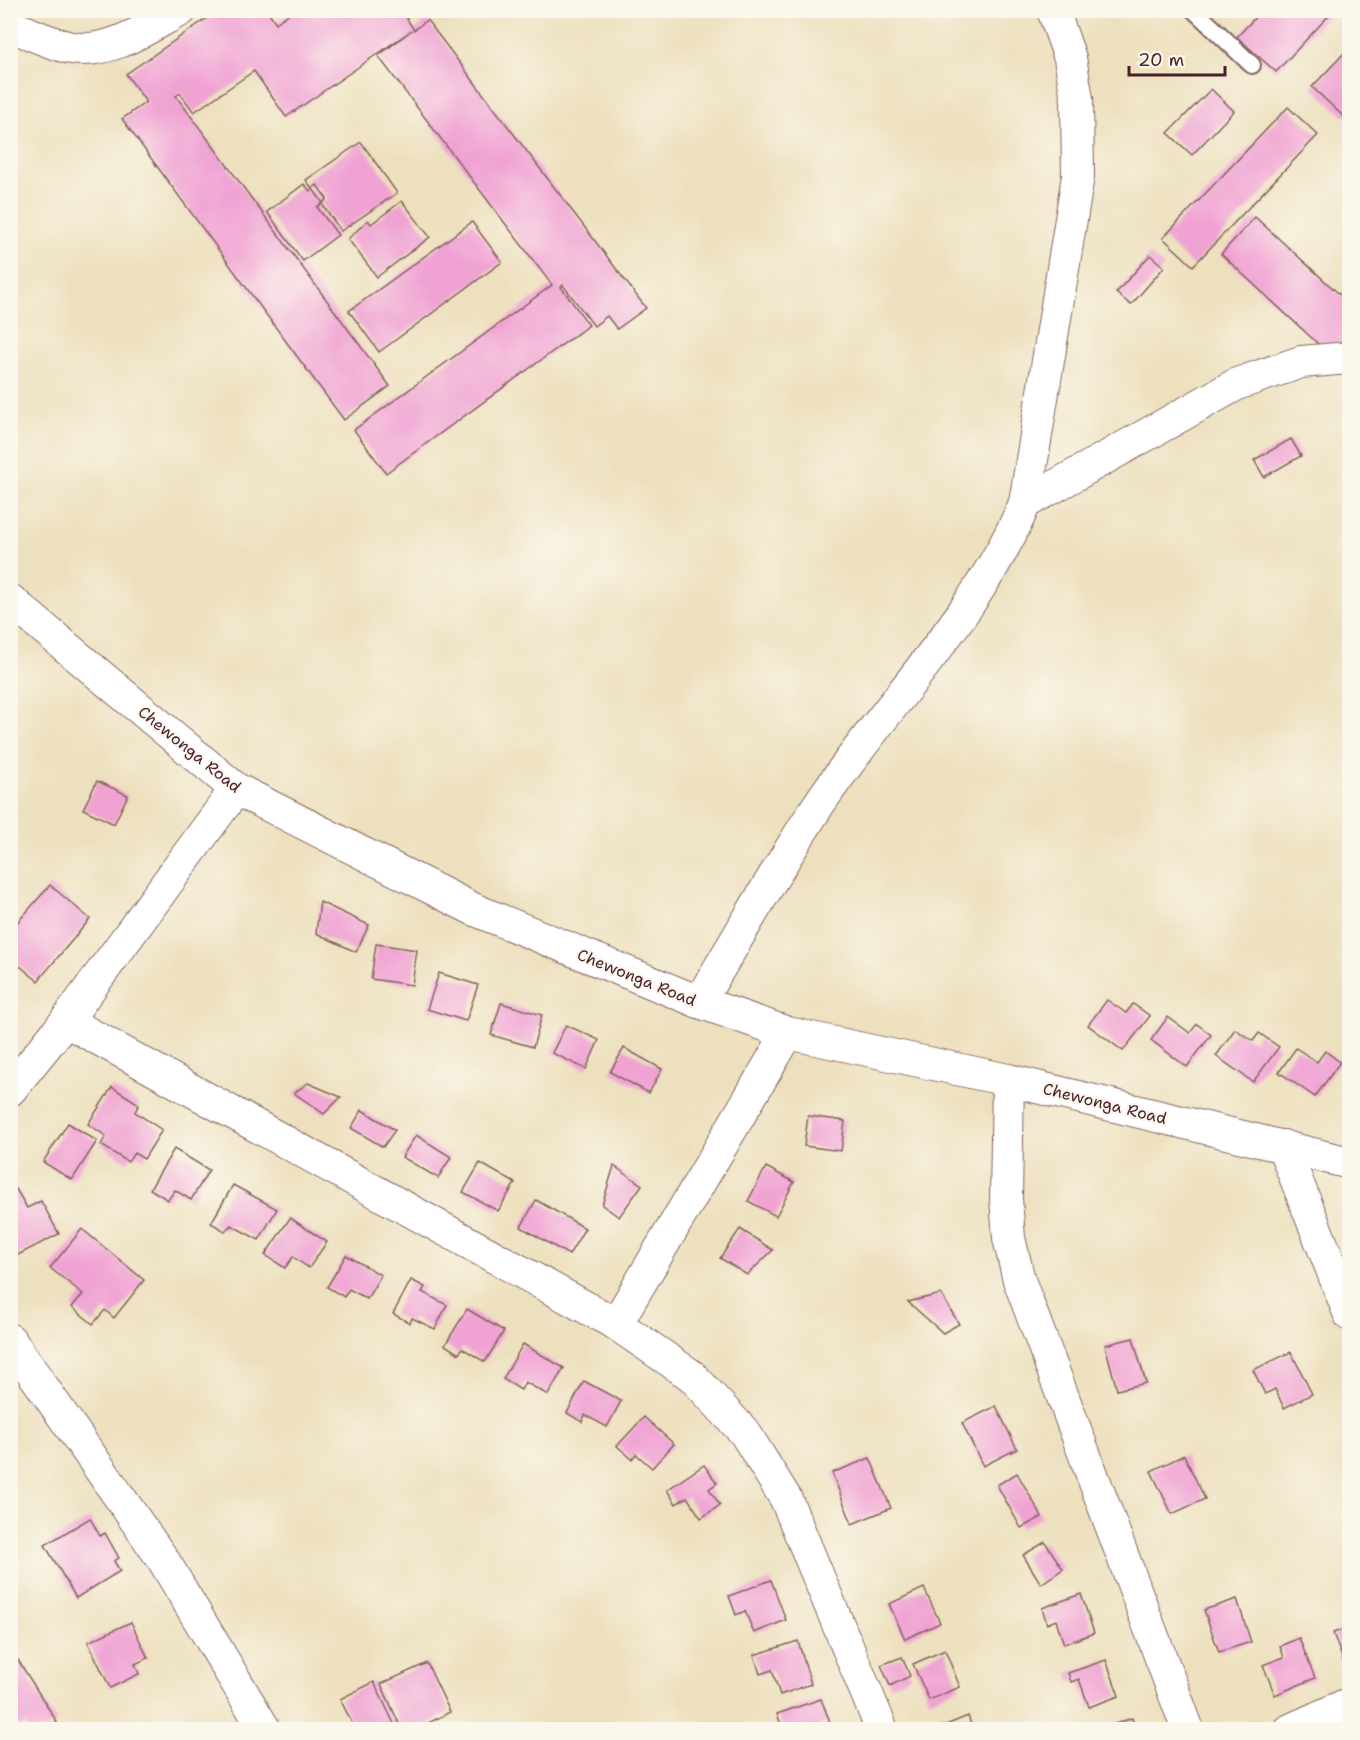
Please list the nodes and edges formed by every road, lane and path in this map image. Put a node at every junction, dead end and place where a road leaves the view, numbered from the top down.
1 (182, 10) edge
2 (1053, 10) edge
3 (1194, 10) edge
4 (10, 26) edge
5 (1252, 65) dead end
6 (1350, 358) edge
7 (1025, 503) junction
8 (10, 600) edge
9 (236, 789) junction
10 (699, 1002) junction
11 (66, 1021) junction
12 (788, 1033) junction
13 (1008, 1080) junction
14 (10, 1090) edge
15 (1283, 1146) junction
16 (1350, 1163) edge
17 (1350, 1315) edge
18 (616, 1324) junction
19 (10, 1340) edge
20 (1350, 1703) edge
21 (265, 1730) edge
22 (882, 1730) edge
23 (1188, 1730) edge
24 (1290, 1730) edge

1 - 4 street
2 - 7 street
3 - 5 lane
6 - 7 street
7 - 10 street
8 - 9 street, Chewonga Road
9 - 10 street, Chewonga Road
9 - 11 street
10 - 12 street, Chewonga Road
11 - 14 street
11 - 18 street
12 - 13 street, Chewonga Road
12 - 18 street
13 - 15 street, Chewonga Road
13 - 23 street
15 - 16 street, Chewonga Road
15 - 17 street
18 - 22 street
19 - 21 street
20 - 24 street

